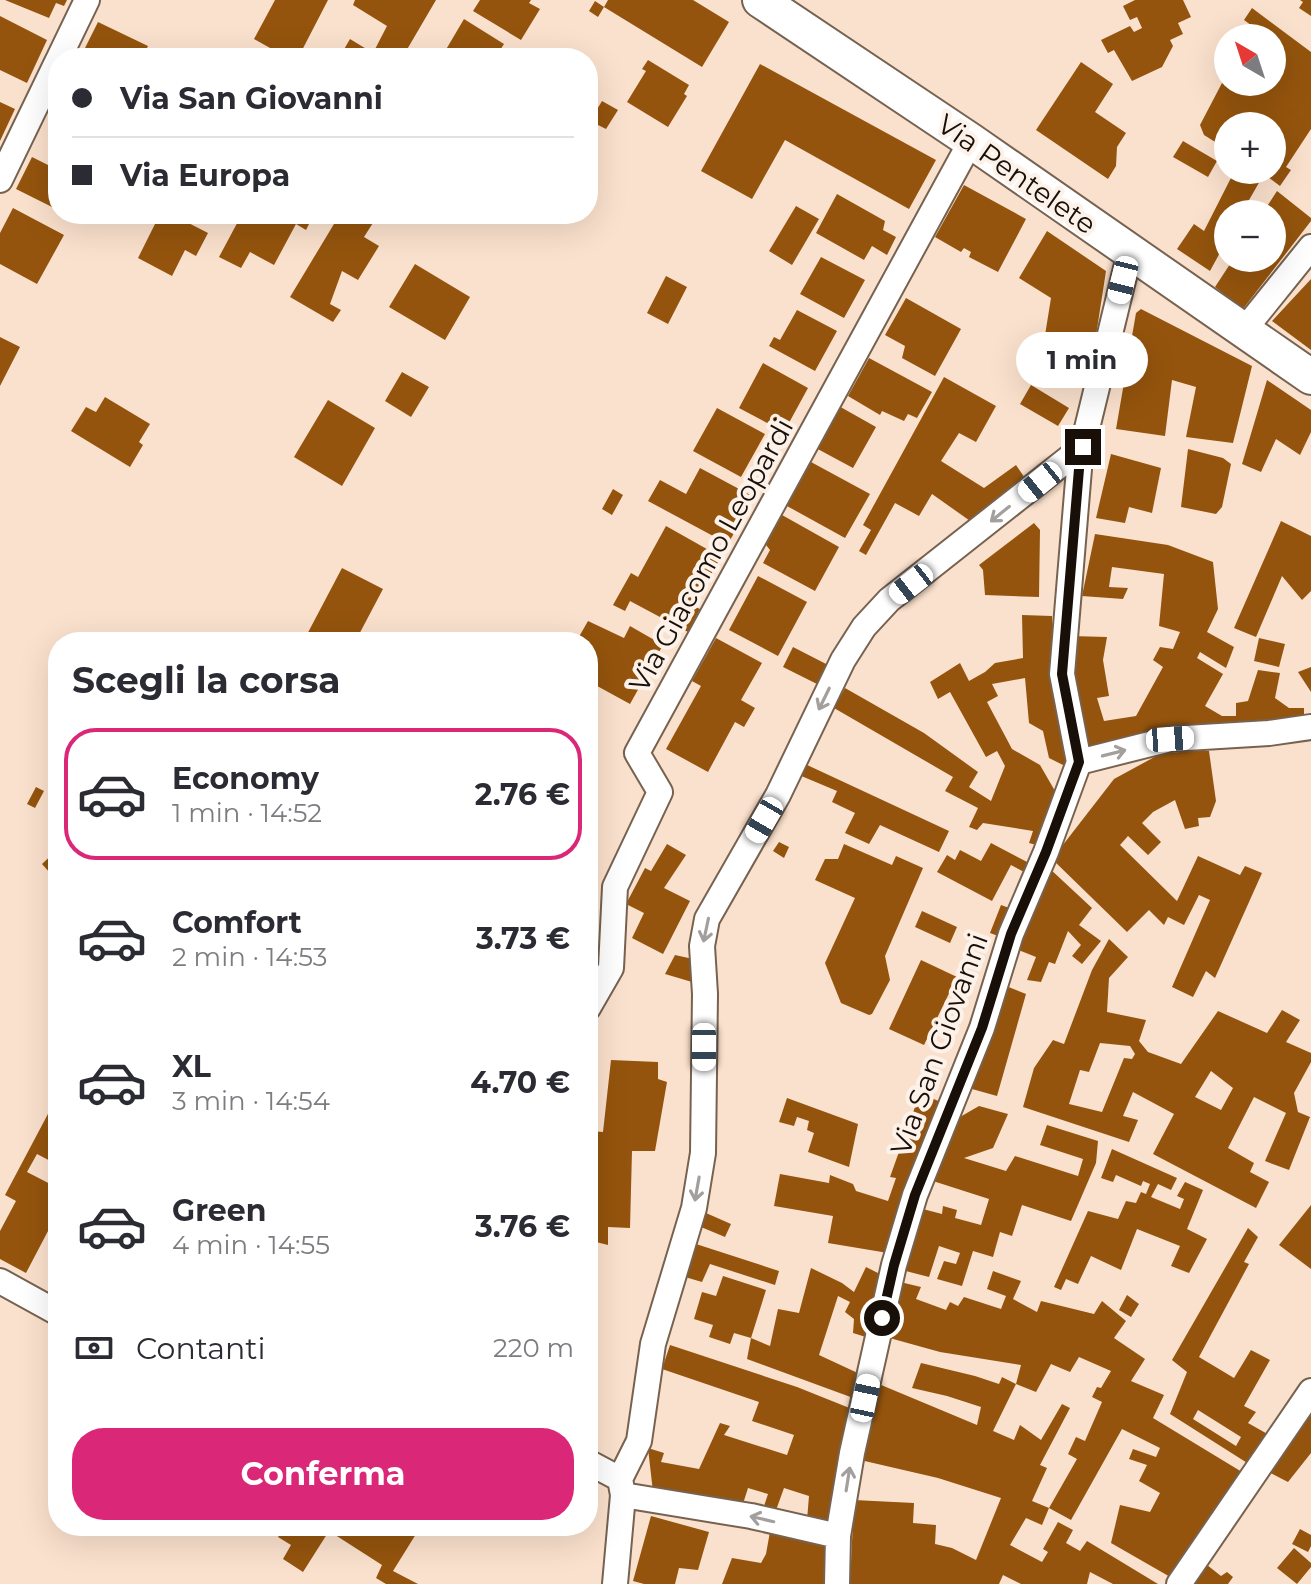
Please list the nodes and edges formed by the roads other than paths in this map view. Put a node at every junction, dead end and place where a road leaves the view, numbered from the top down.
1 (87, 0) edge
2 (760, 0) edge
3 (63, 48) edge
4 (48, 80) edge
5 (971, 141) junction
6 (0, 180) edge
7 (1311, 247) edge
8 (1130, 252) junction
9 (1244, 330) junction
10 (1311, 377) edge
11 (1083, 447) junction
12 (1311, 727) edge
13 (1079, 762) junction
14 (598, 991) edge
15 (0, 1281) edge
16 (48, 1307) edge
17 (1311, 1391) edge
18 (598, 1469) edge
19 (622, 1487) junction
20 (838, 1536) junction
21 (615, 1584) edge
22 (837, 1584) edge
23 (1179, 1584) edge

1 - 3 street
2 - 5 main road, Via Pentelete
4 - 6 street
5 - 8 main road, Via Pentelete
5 - 14 street, Via Giacomo Leopardi
7 - 9 street
8 - 9 main road, Via Pentelete
8 - 11 street
9 - 10 main road, Via Pentelete
11 - 13 street
11 -> 19 street
13 -> 12 street
20 -> 13 street, Via San Giovanni
15 - 16 street
17 - 23 street
18 - 19 street
20 -> 19 street
19 - 21 street
20 - 22 street, Via San Giovanni

